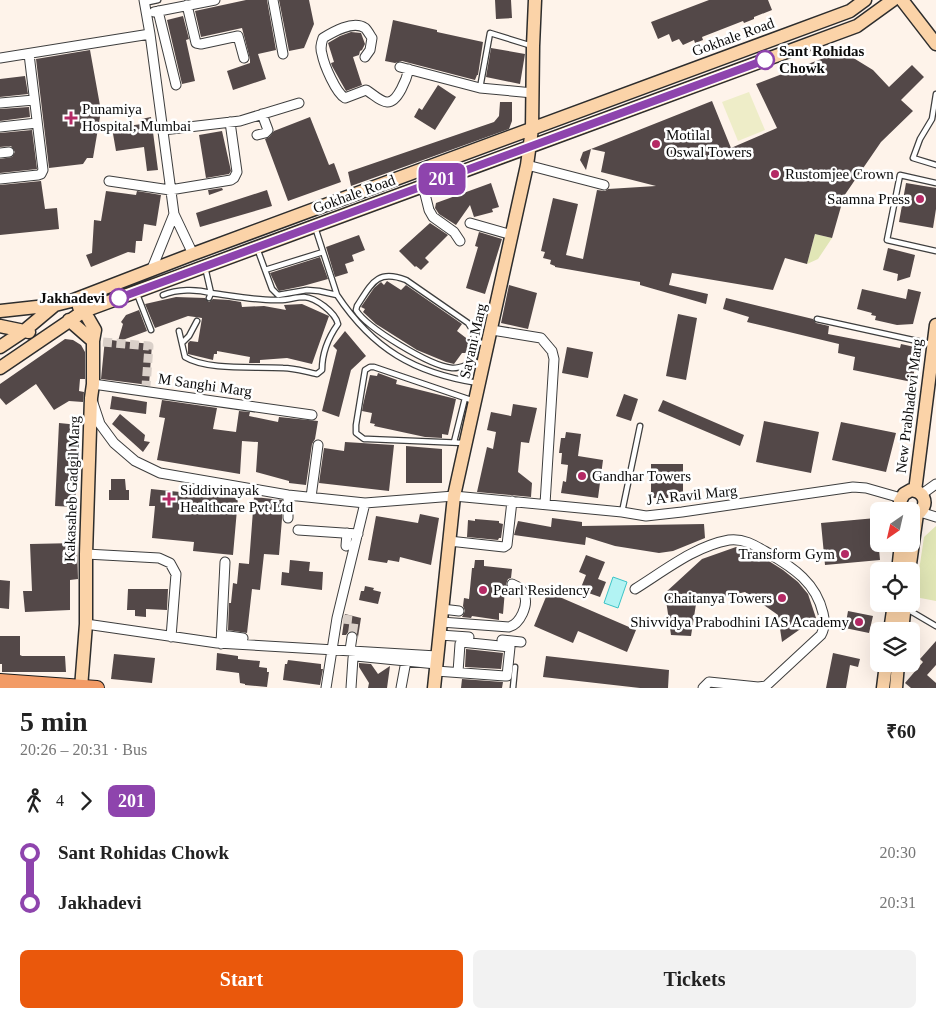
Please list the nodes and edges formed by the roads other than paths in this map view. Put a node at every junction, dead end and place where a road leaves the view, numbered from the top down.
1 (156, 0) edge
2 (215, 0) edge
3 (273, 0) edge
4 (535, 0) edge
5 (865, 0) edge
6 (892, 0) edge
7 (902, 0) edge
8 (144, 2) edge
9 (187, 5) junction
10 (158, 11) junction
11 (850, 11) junction
12 (146, 13) junction
13 (857, 26) junction
14 (150, 34) junction
15 (936, 44) edge
16 (533, 46) junction
17 (29, 54) junction
18 (283, 54) dead end
19 (365, 57) dead end
20 (0, 58) edge
21 (244, 58) dead end
22 (176, 86) dead end
23 (480, 88) junction
24 (533, 93) junction
25 (936, 94) edge
26 (34, 100) junction
27 (0, 103) edge
28 (299, 104) dead end
29 (262, 114) junction
30 (230, 122) junction
31 (37, 123) junction
32 (0, 127) edge
33 (532, 129) junction
34 (163, 130) junction
35 (257, 136) dead end
36 (529, 147) junction
37 (527, 165) junction
38 (936, 165) edge
39 (0, 179) edge
40 (109, 181) dead end
41 (936, 183) edge
42 (604, 185) dead end
43 (423, 186) junction
44 (170, 190) junction
45 (174, 214) junction
46 (470, 223) dead end
47 (314, 226) junction
48 (512, 235) junction
49 (460, 241) dead end
50 (256, 247) junction
51 (936, 250) edge
52 (322, 252) junction
53 (193, 254) junction
54 (204, 266) junction
55 (265, 270) junction
56 (151, 271) junction
57 (136, 291) junction
58 (163, 295) dead end
59 (210, 295) junction
60 (337, 295) junction
61 (70, 301) junction
62 (55, 306) junction
63 (84, 310) junction
64 (0, 311) edge
65 (818, 319) dead end
66 (69, 320) junction
67 (197, 321) dead end
68 (936, 325) edge
69 (0, 326) edge
70 (151, 330) dead end
71 (492, 330) junction
72 (24, 331) junction
73 (179, 331) dead end
74 (45, 336) junction
75 (98, 341) junction
76 (182, 342) junction
77 (483, 344) junction
78 (932, 345) junction
79 (0, 347) edge
80 (479, 363) junction
81 (0, 368) edge
82 (480, 383) junction
83 (93, 384) junction
84 (91, 398) junction
85 (470, 400) junction
86 (312, 415) dead end
87 (640, 426) dead end
88 (460, 442) junction
89 (318, 445) dead end
90 (936, 484) edge
91 (918, 492) junction
92 (288, 495) junction
93 (454, 496) junction
94 (311, 497) junction
95 (901, 498) junction
96 (512, 501) junction
97 (901, 502) edge
98 (365, 503) junction
99 (545, 504) junction
100 (920, 511) edge
101 (622, 512) junction
102 (920, 514) edge
103 (936, 517) edge
104 (288, 518) dead end
105 (298, 530) dead end
106 (347, 533) junction
107 (358, 534) junction
108 (449, 541) junction
109 (346, 546) dead end
110 (86, 554) junction
111 (225, 562) dead end
112 (512, 584) dead end
113 (635, 589) dead end
114 (459, 611) dead end
115 (913, 612) edge
116 (441, 622) junction
117 (86, 624) junction
118 (936, 626) edge
119 (171, 637) junction
120 (352, 638) tunnel mouth
121 (221, 640) junction
122 (520, 642) dead end
123 (331, 649) junction
124 (350, 650) junction
125 (406, 661) junction
126 (436, 664) junction
127 (515, 667) dead end
128 (458, 672) junction
129 (885, 672) edge
130 (897, 672) edge
131 (0, 681) edge
132 (81, 687) edge
133 (97, 688) edge
134 (326, 688) edge
135 (351, 688) edge
136 (401, 688) edge
137 (434, 688) edge
138 (513, 688) edge
139 (703, 688) edge
140 (883, 688) edge
141 (896, 688) edge

1 - 8 lane
2 - 9 street
3 - 18 street
4 - 16 main road, Sayani Marg
5 - 11 main road, Gokhale Road
6 - 13 main road, Gokhale Road
7 - 15 main road
8 - 12 street
9 - 10 street
9 - 21 street
10 - 12 street
10 - 22 street
11 - 13 main road
11 - 33 main road, Gokhale Road
12 - 14 street
13 - 36 main road, Gokhale Road
14 - 17 street
14 - 34 street
16 - 23 lane
16 - 24 main road, Sayani Marg
17 - 20 street
17 - 26 street
19 - 23 street
23 - 24 street
24 - 33 main road, Sayani Marg
25 - 38 lane
26 - 27 street
26 - 31 street
28 - 29 street
29 - 30 street
29 - 35 street
30 - 34 street
30 - 44 street
31 - 32 street
31 - 39 street
33 - 36 main road, Sayani Marg
33 - 53 main road, Gokhale Road
34 - 44 street
36 - 37 main road, Sayani Marg
36 - 43 main road, Gokhale Road
37 - 42 street
37 - 48 main road, Sayani Marg
40 - 44 street
41 - 51 lane
43 - 47 main road, Gokhale Road
43 - 49 street
44 - 45 street
45 - 53 street
45 - 56 street
46 - 48 street
47 - 50 main road, Gokhale Road
47 - 52 lane
48 - 71 main road, Sayani Marg
50 - 54 main road, Gokhale Road
50 - 55 lane
52 - 55 lane
52 - 60 lane
53 - 56 main road, Gokhale Road
54 - 57 main road, Gokhale Road
54 - 59 lane
55 - 60 lane
56 - 61 main road, Gokhale Road
57 - 63 main road, Gokhale Road
57 - 70 lane
58 - 59 lane
59 - 76 lane
60 - 82 lane
61 - 62 main road, Gokhale Road
61 - 63 main road
62 - 64 main road
62 - 72 main road, Gokhale Road
63 - 66 main road, Gokhale Road
63 - 75 main road, Kakasaheb Gadgil Marg
65 - 78 lane
66 - 74 main road, Gokhale Road
66 - 75 main road
67 - 76 lane
68 - 78 main road, New Prabhadevi Marg
69 - 72 main road
71 - 77 main road, Sayani Marg
71 - 99 street
72 - 74 main road
72 - 79 main road, Gokhale Road
73 - 76 lane
74 - 81 main road, Gokhale Road
75 - 83 main road, Kakasaheb Gadgil Marg
77 - 80 main road, Sayani Marg
77 - 80 lane
78 - 91 main road, New Prabhadevi Marg
80 - 82 main road, Sayani Marg
82 - 85 main road, Sayani Marg
83 - 84 main road, Kakasaheb Gadgil Marg
83 - 86 street, M Sanghi Marg
84 - 92 street, J A Ravil Marg
84 - 110 main road, Kakasaheb Gadgil Marg
85 - 88 main road, Sayani Marg
85 - 88 lane
87 - 101 lane
88 - 93 main road, Sayani Marg
89 - 94 street
90 - 91 street
91 - 95 main road, New Prabhadevi Marg
91 - 100 main road, New Prabhadevi Marg
92 - 94 street, J A Ravil Marg
92 - 104 street
93 - 96 street, J A Ravil Marg
93 - 98 street, J A Ravil Marg
93 - 108 main road, Sayani Marg
94 - 98 street, J A Ravil Marg
95 - 97 main road, New Prabhadevi Marg
95 - 101 street, J A Ravil Marg
96 - 99 street, J A Ravil Marg
96 - 108 street
98 - 107 street
99 - 101 street, J A Ravil Marg
102 - 103 street
105 - 106 street
106 - 107 street
106 - 109 street
107 - 123 street
108 - 116 main road, Sayani Marg
110 - 117 main road, Kakasaheb Gadgil Marg
110 - 119 street
111 - 121 street
112 - 116 street
113 - 139 street
114 - 116 street
115 - 118 lane
116 - 122 street
116 - 126 main road, Sayani Marg
117 - 119 street
117 - 132 main road, Kakasaheb Gadgil Marg
119 - 121 street
120 - 124 street
121 - 123 street
123 - 124 street
123 - 134 street
124 - 126 street
125 - 126 street
125 - 135 street
125 - 136 street
126 - 128 street
126 - 137 main road, Sayani Marg
127 - 138 lane
128 - 128 street
129 - 140 main road
130 - 141 main road
131 - 132 main road
132 - 133 main road

